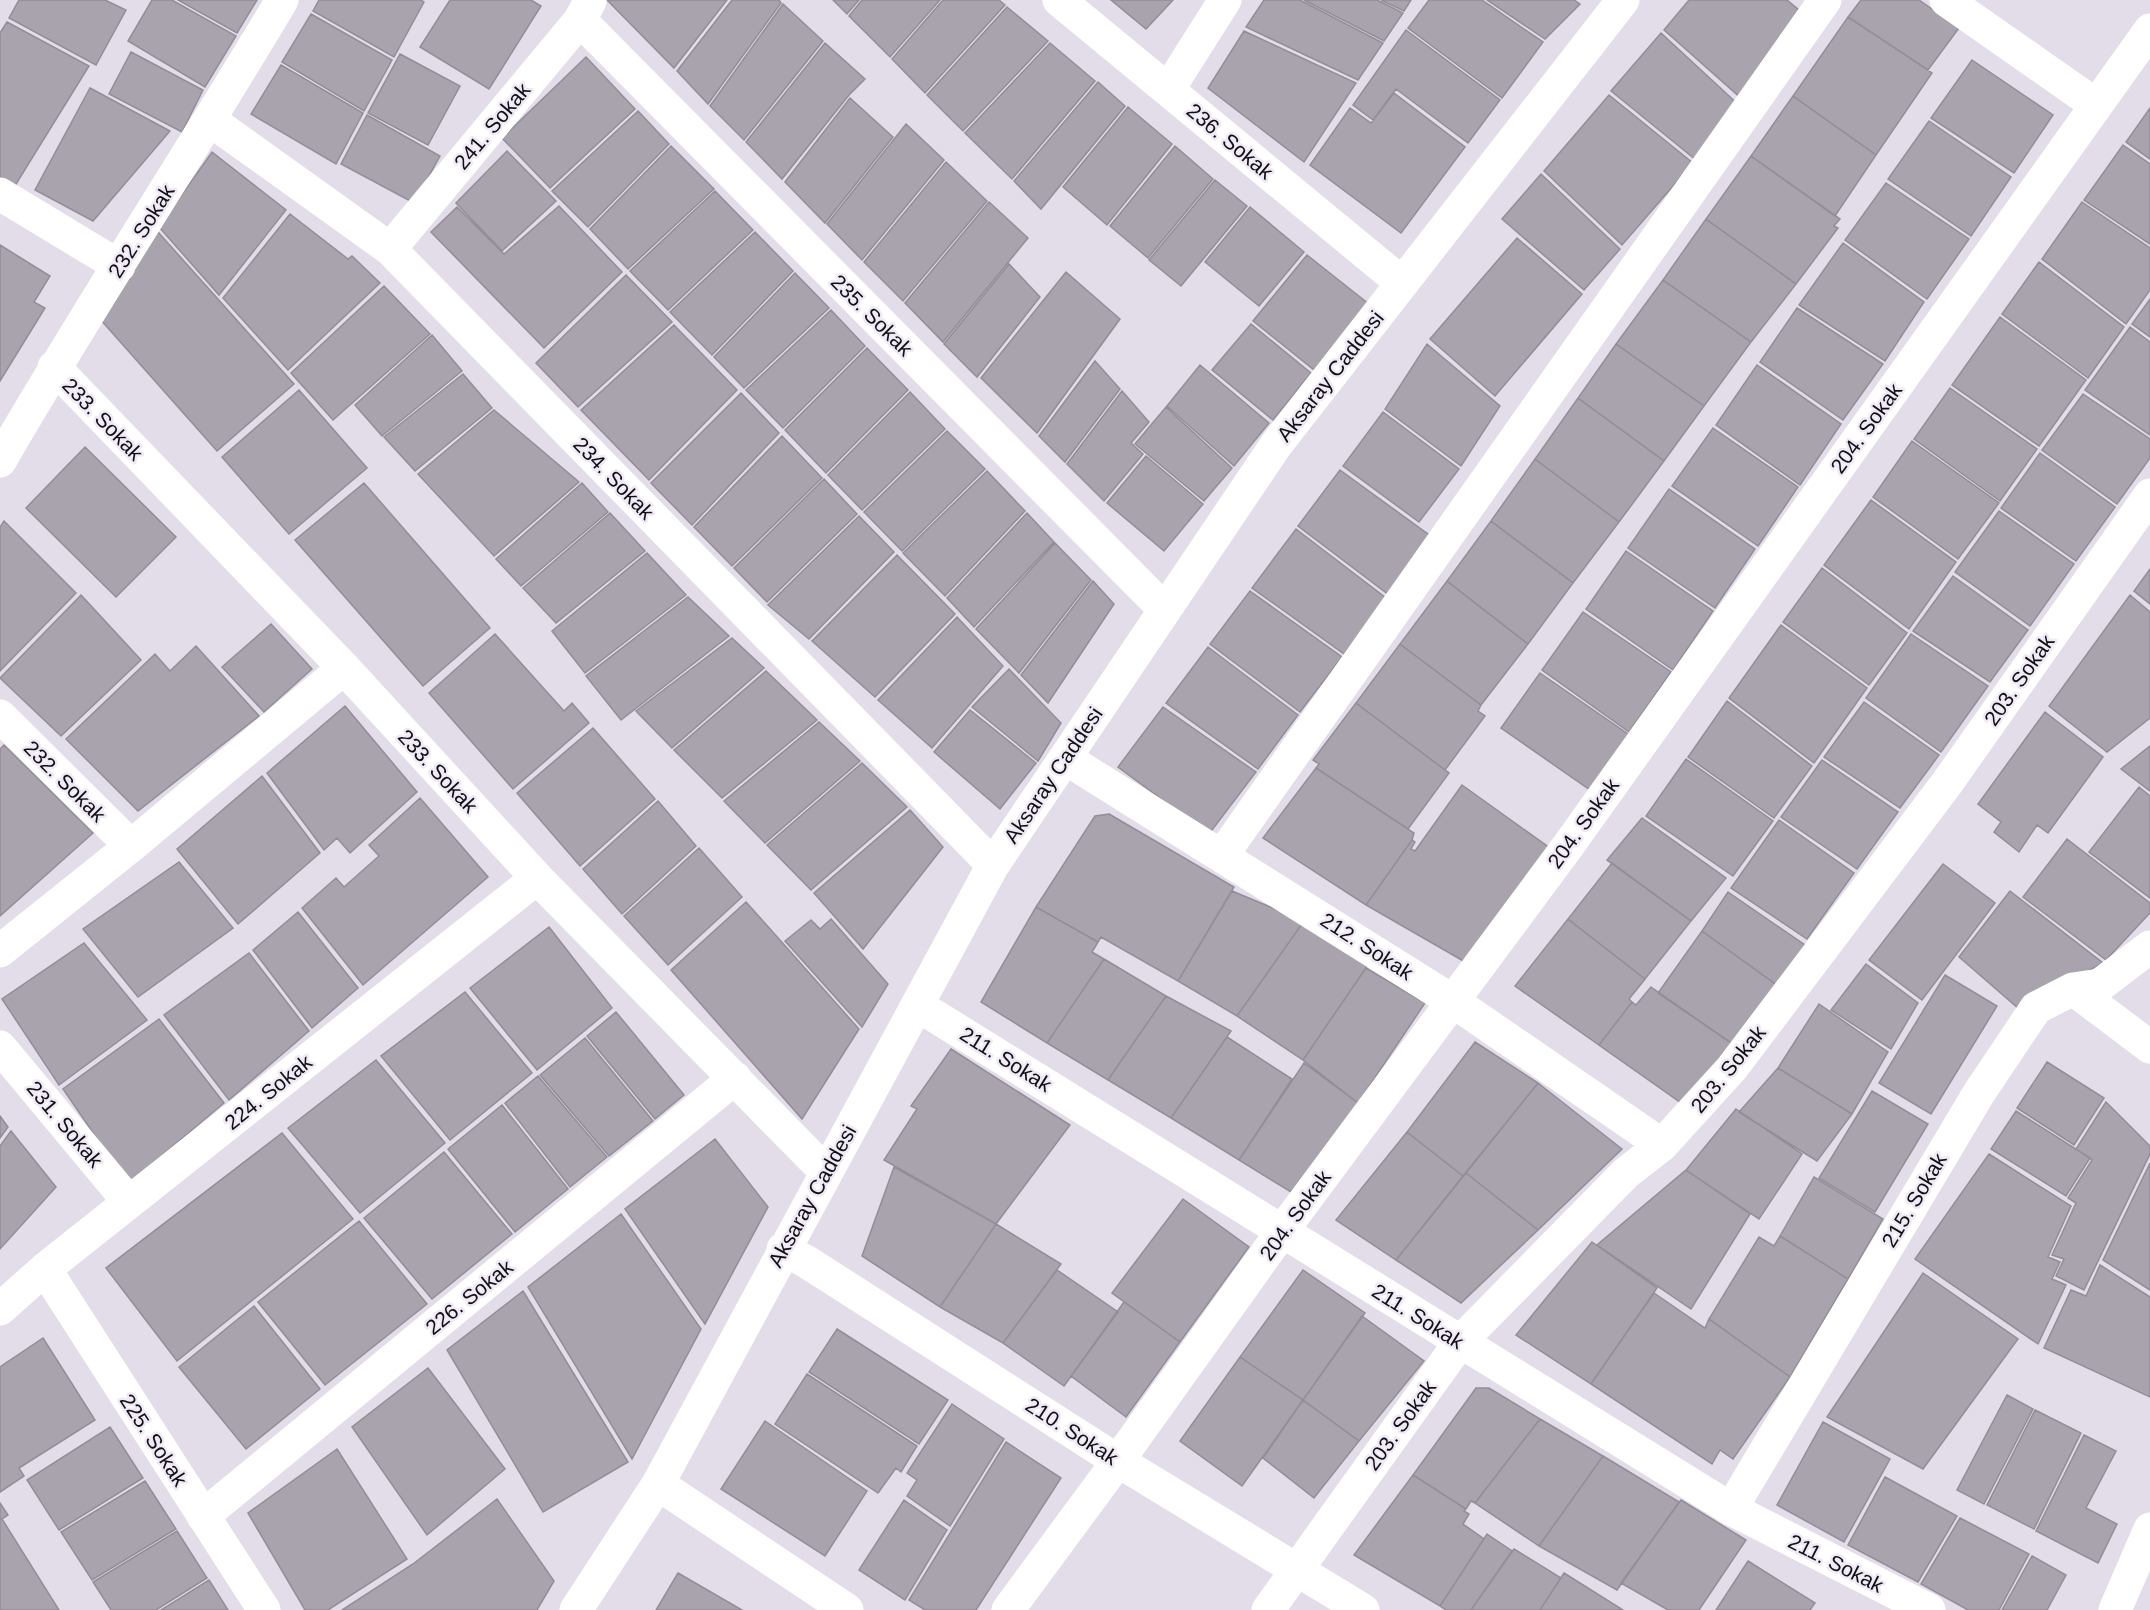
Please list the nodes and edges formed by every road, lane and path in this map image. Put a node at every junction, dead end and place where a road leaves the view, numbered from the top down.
1 (282, 0) edge
2 (1059, 0) edge
3 (1225, 0) edge
4 (1623, 0) edge
5 (1825, 0) edge
6 (1946, 0) edge
7 (585, 10) edge
8 (2150, 30) edge
9 (1168, 90) junction
10 (2096, 105) junction
11 (210, 120) junction
12 (0, 194) edge
13 (390, 249) junction
14 (119, 266) junction
15 (1402, 283) junction
16 (54, 367) junction
17 (0, 461) edge
18 (2150, 495) edge
19 (1165, 610) junction
20 (344, 668) junction
21 (0, 716) edge
22 (1065, 758) junction
23 (131, 846) junction
24 (1223, 854) junction
25 (993, 865) junction
26 (537, 878) junction
27 (2150, 947) edge
28 (0, 951) edge
29 (2073, 989) junction
30 (1454, 1002) junction
31 (917, 1005) junction
32 (0, 1047) edge
33 (2150, 1047) edge
34 (735, 1078) junction
35 (1662, 1145) junction
36 (825, 1171) junction
37 (129, 1202) junction
38 (1283, 1230) junction
39 (783, 1249) junction
40 (45, 1269) junction
41 (0, 1309) edge
42 (1460, 1342) junction
43 (1118, 1461) junction
44 (658, 1484) junction
45 (1731, 1509) junction
46 (203, 1516) junction
47 (2150, 1529) edge
48 (1296, 1570) junction
49 (264, 1610) edge
50 (576, 1610) edge
51 (847, 1610) edge
52 (1008, 1610) edge
53 (1268, 1610) edge
54 (1363, 1610) edge
55 (1929, 1610) edge
56 (2115, 1610) edge

1 - 11 street, 232. Sokak
2 - 9 street, 236. Sokak
3 - 9 street
4 - 15 street, Aksaray Caddesi
5 - 24 street
6 - 10 street
7 - 13 street, 241. Sokak
7 - 19 street, 235. Sokak
8 - 10 street, 204. Sokak
9 - 15 street, 236. Sokak
10 - 30 street, 204. Sokak
11 - 13 street, 234. Sokak
11 - 14 street, 232. Sokak
12 - 14 street
13 - 25 street, 234. Sokak
14 - 16 street, 232. Sokak
15 - 19 street, Aksaray Caddesi
16 - 17 street, 232. Sokak
16 - 20 street, 233. Sokak
18 - 35 street, 203. Sokak
19 - 22 street, Aksaray Caddesi
20 - 23 street
20 - 26 street, 233. Sokak
21 - 23 street, 232. Sokak
22 - 24 street, 212. Sokak
22 - 25 street, Aksaray Caddesi
23 - 28 street
24 - 30 street, 212. Sokak
25 - 31 street, Aksaray Caddesi
26 - 34 street, 233. Sokak
26 - 37 street, 224. Sokak
27 - 29 street, 215. Sokak
29 - 33 street
29 - 45 street, 215. Sokak
30 - 35 street, 212. Sokak
30 - 38 street, 204. Sokak
31 - 36 street, Aksaray Caddesi
31 - 38 street, 211. Sokak
32 - 37 street, 231. Sokak
34 - 36 street, 233. Sokak
34 - 46 street, 226. Sokak
35 - 42 street, 203. Sokak
36 - 39 street, Aksaray Caddesi
37 - 40 street, 224. Sokak
38 - 42 street, 211. Sokak
38 - 43 street, 204. Sokak
39 - 43 street, 210. Sokak
39 - 44 street, Aksaray Caddesi
40 - 41 street, 224. Sokak
40 - 46 street, 225. Sokak
42 - 45 street, 211. Sokak
42 - 48 street, 203. Sokak
43 - 48 street, 210. Sokak
43 - 52 street, 204. Sokak
44 - 50 street, Aksaray Caddesi
44 - 51 street
45 - 55 street, 211. Sokak
46 - 49 street, 225. Sokak
47 - 56 street
48 - 53 street, 203. Sokak
48 - 54 street, 210. Sokak

